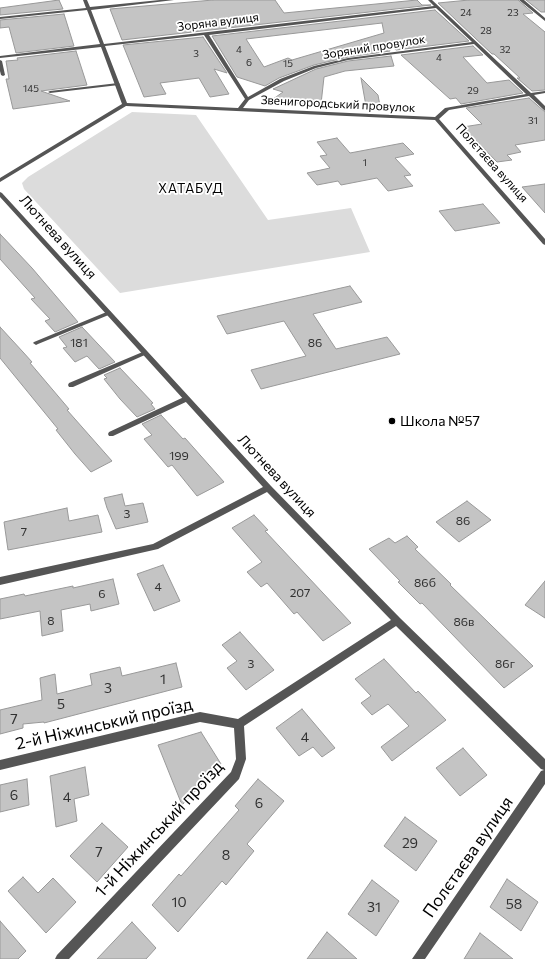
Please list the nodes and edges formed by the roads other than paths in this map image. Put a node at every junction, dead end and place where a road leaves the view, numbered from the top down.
1 (85, 0) edge
2 (172, 0) edge
3 (430, 0) edge
4 (521, 0) edge
5 (158, 1) edge
6 (438, 7) junction
7 (89, 9) junction
8 (0, 18) edge
9 (545, 20) edge
10 (206, 34) junction
11 (475, 43) junction
12 (103, 46) junction
13 (0, 57) edge
14 (0, 61) edge
15 (3, 76) dead end
16 (118, 84) junction
17 (50, 92) dead end
18 (545, 92) edge
19 (530, 94) junction
20 (247, 99) junction
21 (125, 104) junction
22 (240, 109) junction
23 (545, 109) edge
24 (436, 119) junction
25 (0, 180) edge
26 (0, 194) edge
27 (545, 243) edge
28 (109, 314) junction
29 (36, 343) dead end
30 (145, 353) junction
31 (71, 385) dead end
32 (186, 399) junction
33 (111, 434) dead end
34 (268, 488) junction
35 (0, 581) edge
36 (397, 622) junction
37 (239, 724) junction
38 (0, 765) edge
39 (545, 766) edge
40 (545, 775) edge
41 (62, 959) edge
42 (418, 959) edge

1 - 7 street
2 - 5 street
3 - 6 street
4 - 9 street
5 - 7 street
6 - 10 street, Зоряна вулиця
6 - 11 street
7 - 8 street
7 - 12 street
10 - 12 street, Зоряна вулиця
10 - 20 street
11 - 19 street
11 - 20 street, Зоряний провулок
12 - 13 street, Зоряна вулиця
12 - 16 street
14 - 15 lane
16 - 17 lane
16 - 21 street
18 - 19 street, Звенигородський провулок
19 - 23 street
19 - 24 street, Звенигородський провулок
20 - 22 street, Зоряний провулок
21 - 22 street, Звенигородський провулок
21 - 25 street
22 - 24 street, Звенигородський провулок
24 - 27 street, Полєтаєва вулиця
26 - 28 street, Лютнева вулиця
28 - 29 lane
28 - 30 street, Лютнева вулиця
30 - 31 lane
30 - 32 street, Лютнева вулиця
32 - 33 lane
32 - 34 street, Лютнева вулиця
34 - 35 street
34 - 36 street, Лютнева вулиця
36 - 37 street
36 - 39 street, Лютнева вулиця
37 - 38 street, 2-й Ніжинський проїзд
37 - 41 street, 1-й Ніжинський проїзд
40 - 42 street, Полєтаєва вулиця

